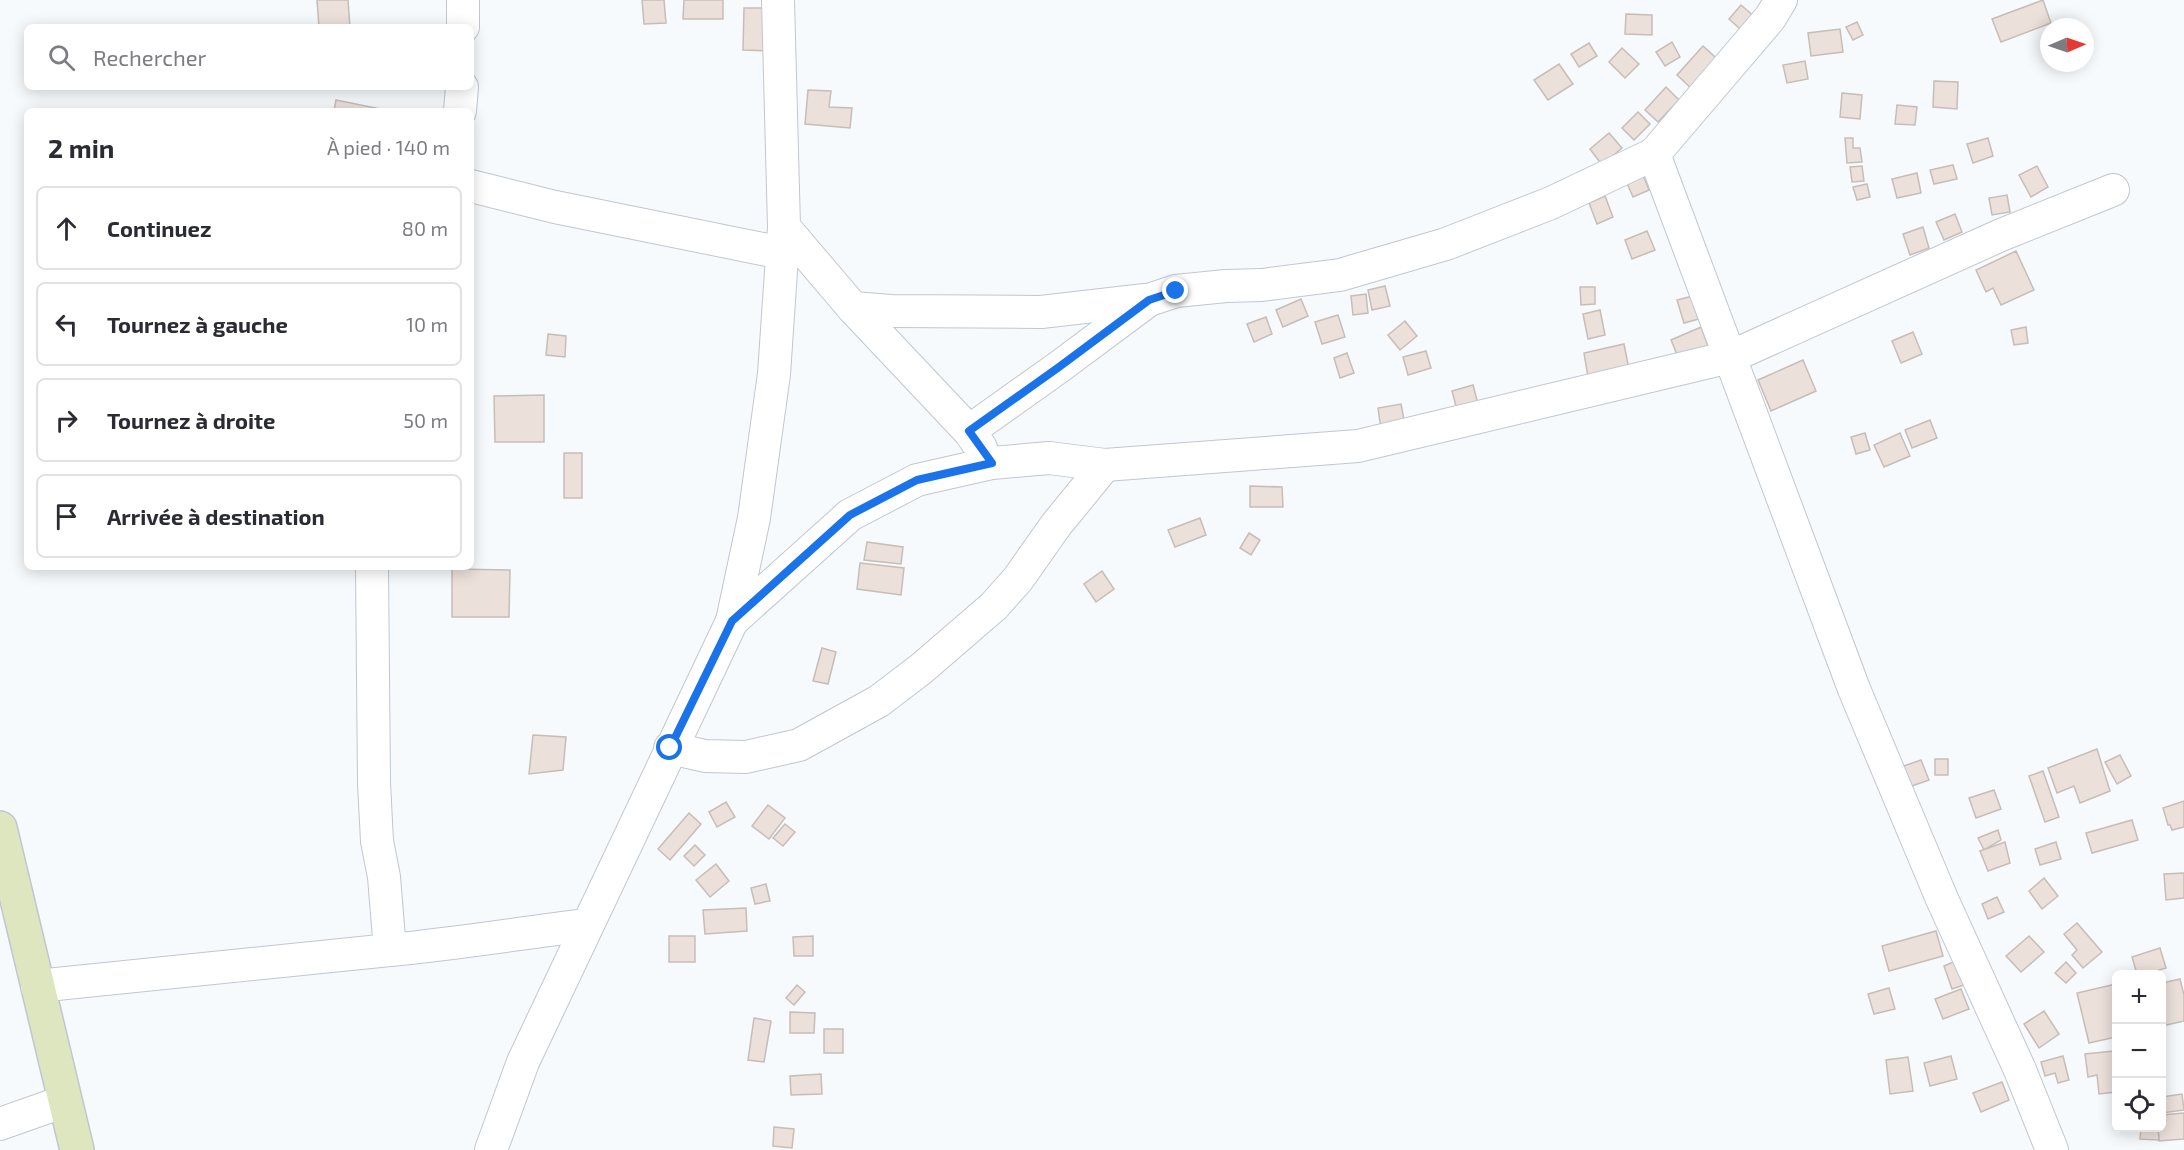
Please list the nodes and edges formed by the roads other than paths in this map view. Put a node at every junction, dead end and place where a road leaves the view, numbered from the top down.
1 (463, 0) edge
2 (778, 0) edge
3 (1781, 0) edge
4 (463, 24) edge
5 (462, 90) edge
6 (460, 108) edge
7 (1654, 154) junction
8 (474, 187) edge
9 (2113, 190) dead end
10 (783, 240) junction
11 (1149, 300) junction
12 (853, 308) junction
13 (1730, 357) junction
14 (969, 431) junction
15 (992, 463) junction
16 (1105, 465) junction
17 (372, 570) edge
18 (732, 621) junction
19 (670, 748) junction
20 (0, 828) edge
21 (587, 925) junction
22 (390, 950) junction
23 (38, 986) junction
24 (65, 1101) junction
25 (0, 1124) edge
26 (76, 1150) edge
27 (491, 1150) edge
28 (2052, 1150) edge

1 - 4 street
2 - 10 street
3 - 7 street
5 - 6 street
7 - 11 street
7 - 13 street
8 - 10 street
9 - 13 street
10 - 12 street
10 - 18 street
11 - 12 street
11 - 14 street
12 - 14 street
13 - 16 street
13 - 28 street
14 - 15 street
15 - 16 street
15 - 18 street
16 - 19 street
17 - 22 street
18 - 19 street
19 - 21 street
20 - 23 main road
21 - 22 street
21 - 27 street
22 - 23 street
23 - 24 main road
24 - 25 street
24 - 26 main road

